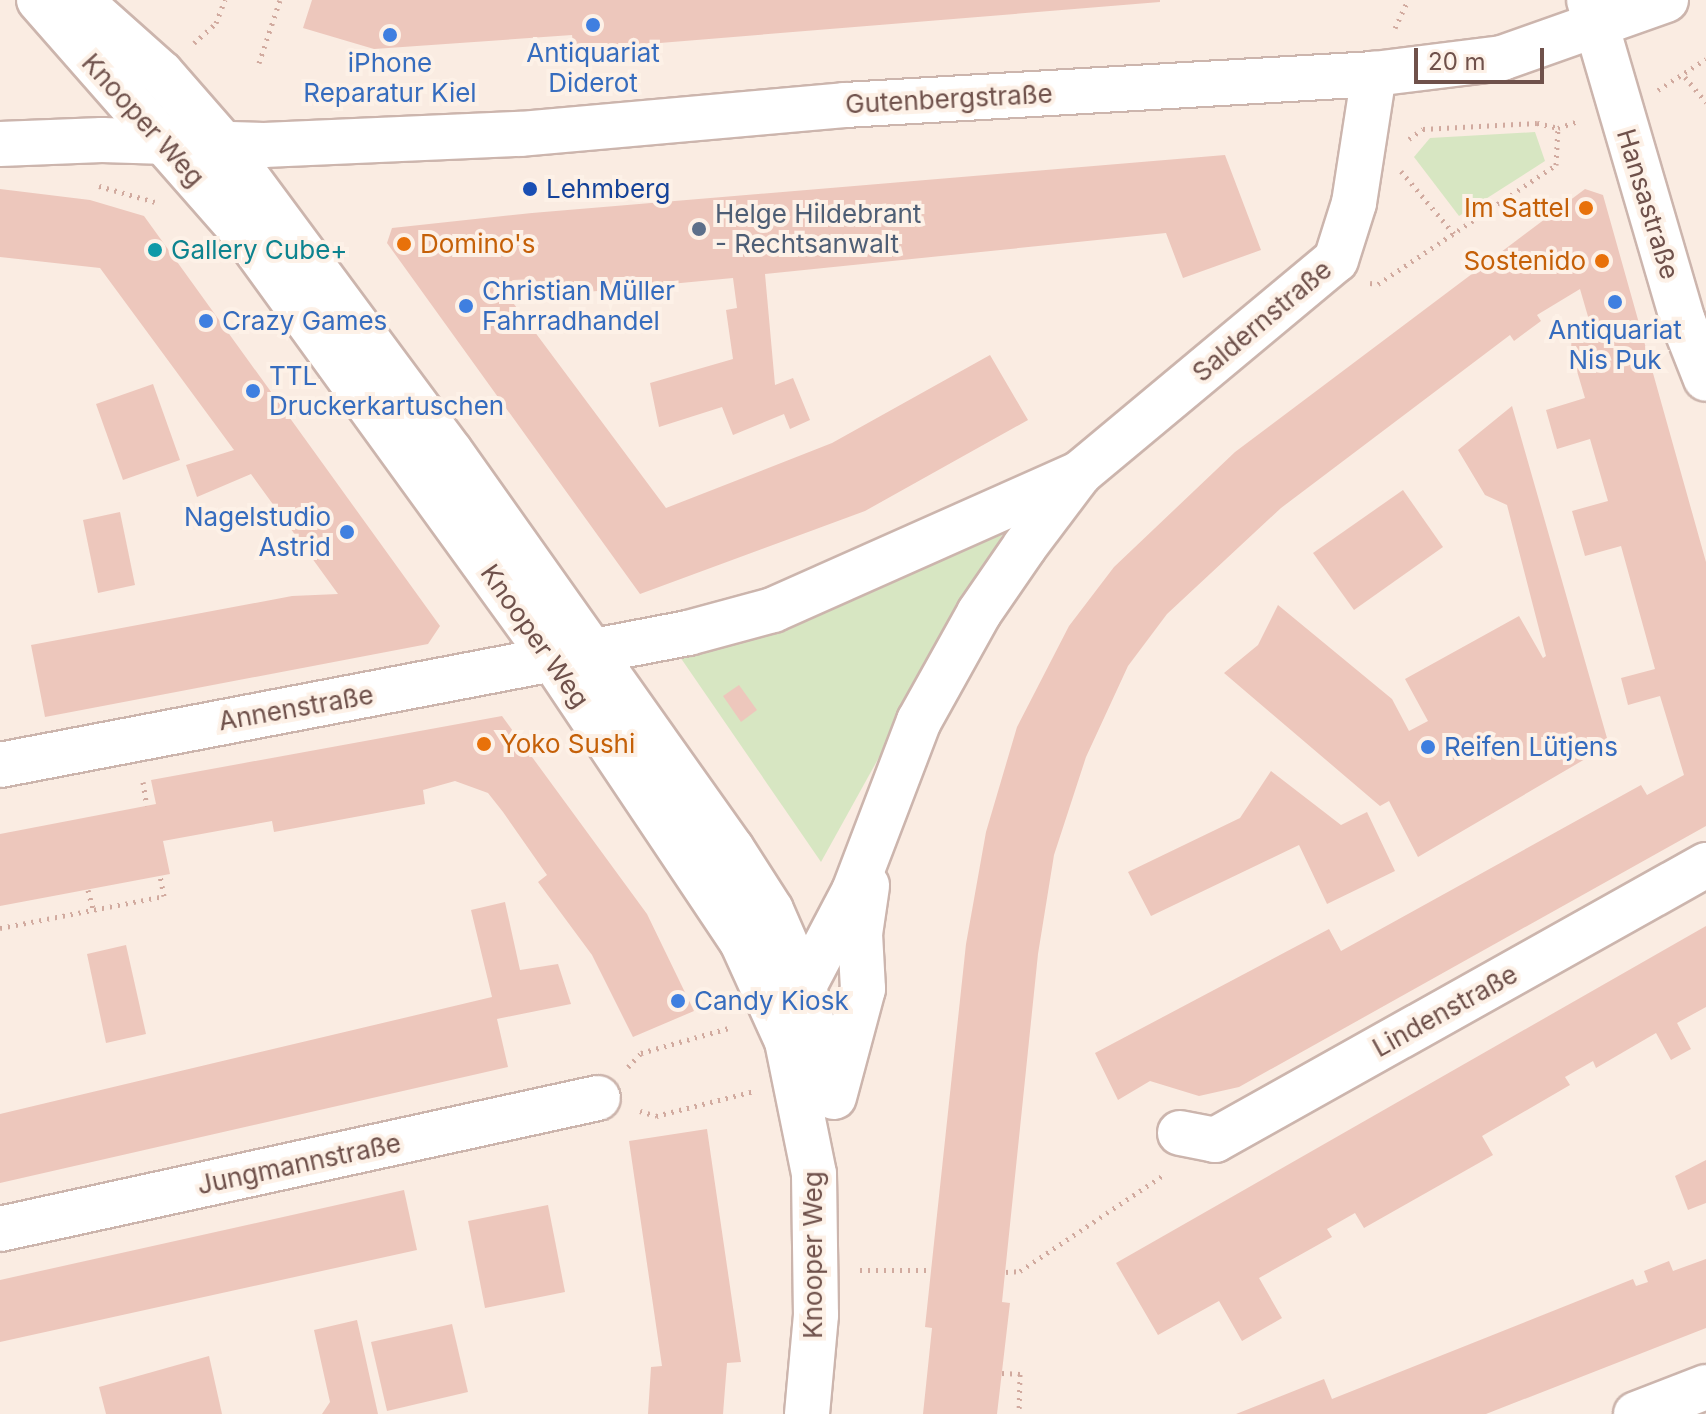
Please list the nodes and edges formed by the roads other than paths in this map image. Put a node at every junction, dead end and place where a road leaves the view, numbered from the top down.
1 (39, 0) edge
2 (1666, 0) edge
3 (89, 1) edge
4 (1592, 14) edge
5 (1374, 74) junction
6 (162, 140) junction
7 (222, 143) junction
8 (0, 144) edge
9 (1697, 332) edge
10 (1706, 379) edge
11 (1080, 473) junction
12 (572, 654) junction
13 (0, 765) edge
14 (872, 848) junction
15 (1706, 865) edge
16 (790, 1000) junction
17 (598, 1098) road end
18 (830, 1111) junction
19 (1198, 1136) road end
20 (0, 1229) edge
21 (1706, 1387) edge
22 (807, 1414) edge
23 (833, 1414) edge
24 (1636, 1414) edge

1 - 6 main road, Knooper Weg
2 - 4 main road, Gutenbergstraße
3 - 7 main road, Knooper Weg
4 - 5 main road, Gutenbergstraße
4 - 9 main road, Hansastraße
5 - 7 main road, Gutenbergstraße
5 - 11 main road, Saldernstraße
6 - 7 main road
6 - 8 main road
6 - 12 main road, Knooper Weg
7 - 12 main road, Knooper Weg
9 - 10 main road, Hansastraße
11 - 12 main road, Saldernstraße
11 - 14 main road, Saldernstraße
12 - 13 main road, Annenstraße
12 - 16 main road, Knooper Weg
14 - 16 main road, Saldernstraße
14 - 18 main road, Saldernstraße
15 - 19 main road, Lindenstraße
16 - 18 main road, Knooper Weg
16 - 22 main road, Knooper Weg
17 - 20 main road, Jungmannstraße
18 - 23 main road, Knooper Weg
21 - 24 main road

